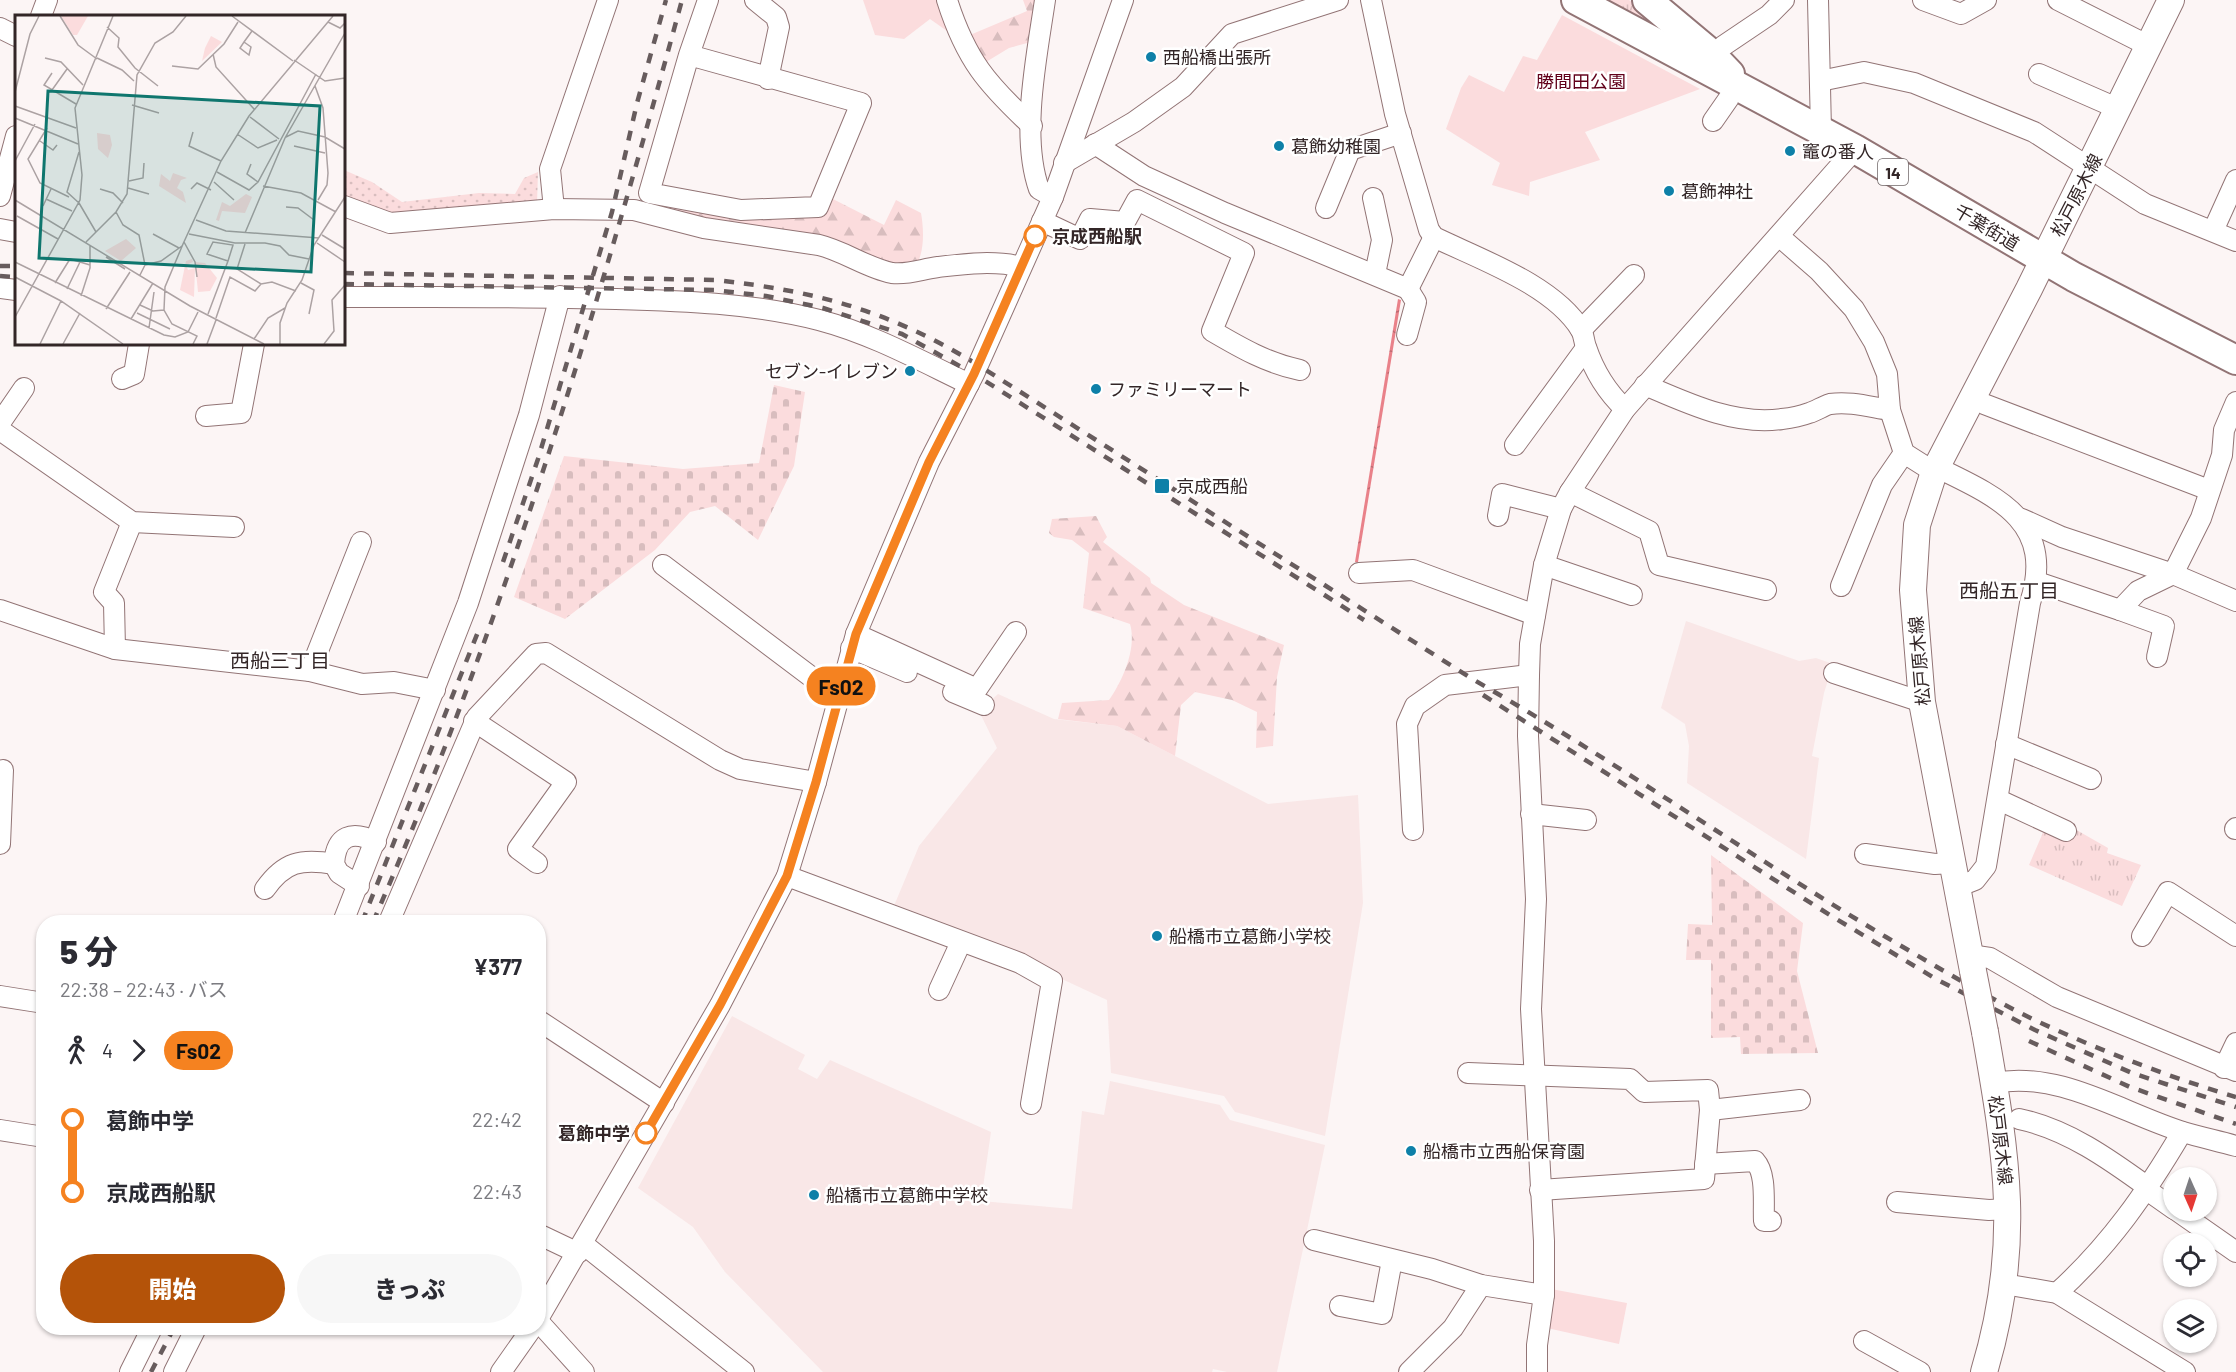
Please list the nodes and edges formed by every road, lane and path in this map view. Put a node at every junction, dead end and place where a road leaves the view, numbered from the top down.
1 (47, 0) edge
2 (608, 0) edge
3 (708, 0) edge
4 (755, 0) edge
5 (947, 0) edge
6 (1045, 0) edge
7 (1123, 0) edge
8 (1338, 0) edge
9 (1371, 0) edge
10 (1576, 0) edge
11 (1647, 0) edge
12 (1784, 0) edge
13 (1818, 0) edge
14 (1923, 0) edge
15 (1986, 0) edge
16 (2058, 0) edge
17 (2171, 0) edge
18 (41, 15) edge
19 (0, 28) edge
20 (15, 36) edge
21 (1723, 46) dead end
22 (2149, 46) junction
23 (689, 55) junction
24 (2039, 74) dead end
25 (768, 79) junction
26 (1820, 81) junction
27 (1735, 92) junction
28 (2119, 109) junction
29 (1713, 121) dead end
30 (1032, 126) junction
31 (1821, 130) junction
32 (1401, 133) junction
33 (15, 140) edge
34 (1095, 144) junction
35 (1856, 150) junction
36 (1064, 163) junction
37 (2090, 167) junction
38 (2236, 180) edge
39 (0, 196) edge
40 (1053, 197) junction
41 (1373, 198) dead end
42 (345, 206) edge
43 (1326, 208) dead end
44 (554, 209) junction
45 (1042, 221) junction
46 (0, 229) edge
47 (2213, 231) junction
48 (15, 232) edge
49 (1434, 237) junction
50 (1779, 237) junction
51 (2236, 241) edge
52 (2043, 260) junction
53 (1021, 267) junction
54 (1375, 274) junction
55 (1634, 275) dead end
56 (0, 288) edge
57 (1408, 289) junction
58 (15, 290) edge
59 (560, 296) junction
60 (345, 297) edge
61 (1407, 335) dead end
62 (1584, 339) junction
63 (139, 345) edge
64 (254, 345) edge
65 (2236, 360) edge
66 (1300, 370) dead end
67 (122, 379) dead end
68 (969, 384) junction
69 (1645, 385) junction
70 (24, 388) dead end
71 (2236, 402) edge
72 (1984, 404) dead end
73 (1625, 409) junction
74 (1890, 410) junction
75 (206, 416) dead end
76 (0, 423) edge
77 (0, 430) edge
78 (1515, 445) dead end
79 (1904, 453) junction
80 (1935, 469) junction
81 (2209, 490) junction
82 (1565, 500) junction
83 (1498, 516) dead end
84 (2022, 519) junction
85 (132, 522) junction
86 (234, 527) dead end
87 (361, 542) dead end
88 (663, 565) dead end
89 (1544, 565) junction
90 (1359, 573) dead end
91 (2173, 574) junction
92 (2037, 582) junction
93 (1840, 586) dead end
94 (1766, 590) dead end
95 (1632, 595) dead end
96 (2236, 601) edge
97 (0, 610) edge
98 (2120, 610) junction
99 (1534, 615) junction
100 (1016, 632) dead end
101 (854, 641) junction
102 (115, 649) junction
103 (2157, 657) dead end
104 (310, 671) junction
105 (1834, 673) dead end
106 (1529, 675) junction
107 (435, 690) junction
108 (838, 697) junction
109 (1922, 702) junction
110 (984, 705) dead end
111 (474, 721) junction
112 (2006, 744) junction
113 (3, 770) dead end
114 (2091, 779) dead end
115 (816, 782) junction
116 (1999, 800) junction
117 (1531, 814) junction
118 (1586, 820) dead end
119 (1413, 830) dead end
120 (2066, 831) dead end
121 (376, 842) junction
122 (0, 844) edge
123 (1865, 854) dead end
124 (537, 863) dead end
125 (333, 864) junction
126 (1955, 875) junction
127 (787, 876) junction
128 (359, 886) junction
129 (265, 889) dead end
130 (346, 915) edge
131 (392, 915) edge
132 (2142, 936) dead end
133 (2236, 936) edge
134 (961, 942) junction
135 (1971, 963) junction
136 (939, 990) dead end
137 (0, 996) edge
138 (36, 1003) edge
139 (546, 1025) edge
140 (2236, 1043) edge
141 (2230, 1070) edge
142 (1468, 1073) dead end
143 (1533, 1075) junction
144 (1994, 1083) junction
145 (1800, 1100) dead end
146 (664, 1103) junction
147 (1031, 1104) dead end
148 (1710, 1110) junction
149 (2019, 1119) dead end
150 (0, 1130) edge
151 (2182, 1132) junction
152 (36, 1136) edge
153 (2236, 1146) edge
154 (1705, 1164) junction
155 (2148, 1189) junction
156 (1540, 1190) junction
157 (2163, 1201) edge
158 (1897, 1202) dead end
159 (2009, 1209) junction
160 (1771, 1221) dead end
161 (2191, 1221) edge
162 (546, 1237) edge
163 (1314, 1240) dead end
164 (580, 1249) junction
165 (2236, 1252) edge
166 (1392, 1260) junction
167 (2004, 1284) junction
168 (1481, 1285) junction
169 (2057, 1293) junction
170 (1544, 1295) junction
171 (546, 1306) edge
172 (1340, 1306) dead end
173 (546, 1329) edge
174 (148, 1335) edge
175 (192, 1335) edge
176 (527, 1335) edge
177 (1864, 1341) dead end
178 (130, 1372) edge
179 (174, 1372) edge
180 (501, 1372) edge
181 (584, 1372) edge
182 (744, 1372) edge
183 (1409, 1372) edge
184 (1537, 1372) edge
185 (1920, 1372) edge
186 (1984, 1372) edge
187 (2185, 1372) edge

1 - 18 street
2 - 44 street
3 - 23 street
4 - 25 street
5 - 30 street
6 - 30 street
7 - 36 street
8 - 34 street
9 - 32 street
10 - 27 highway, 千葉街道 / 14
11 - 27 highway, 千葉街道 / 14
12 - 21 street
13 - 26 street
14 - 15 street
16 - 22 street
17 - 22 main road, 松戸原木線
19 - 20 street
22 - 28 main road, 松戸原木線
23 - 25 street
23 - 25 street
24 - 28 street
26 - 31 street
26 - 37 street
27 - 29 street
27 - 31 highway, 千葉街道 / 14
28 - 37 main road, 松戸原木線
30 - 40 street
31 - 35 highway, 千葉街道 / 14
32 - 43 street
32 - 49 street
33 - 39 street
34 - 36 street
34 - 54 street
35 - 50 street
35 - 52 highway, 千葉街道 / 14
36 - 40 street
37 - 47 street
37 - 52 main road, 松戸原木線
38 - 47 street
40 - 45 street
41 - 54 street
42 - 44 street
44 - 53 street
45 - 53 street
45 - 66 street
46 - 48 street
47 - 51 street
49 - 57 street
49 - 62 street
50 - 69 street
50 - 74 street
52 - 65 highway, 千葉街道 / 14
52 - 80 main road, 松戸原木線
53 - 68 street
54 - 57 street
55 - 62 street
56 - 58 street
57 - 61 street
59 - 60 street
59 - 68 street
59 - 107 street
62 - 73 street
62 - 78 street
63 - 67 street
64 - 75 street
68 - 101 street
69 - 73 street
69 - 74 street
70 - 76 street
71 - 81 street
72 - 81 street
73 - 82 street
74 - 79 street
77 - 85 street
79 - 80 street
79 - 93 street
80 - 84 street
80 - 109 main road, 松戸原木線
81 - 91 street
82 - 83 street
82 - 89 street
82 - 94 street
84 - 91 street
84 - 92 street
85 - 86 street
85 - 102 street
87 - 104 street
88 - 108 street
89 - 95 street
89 - 99 street
90 - 99 street
91 - 96 street
91 - 98 street
92 - 98 street
92 - 112 street
97 - 102 street
98 - 103 street
99 - 106 street
100 - 101 street
101 - 108 street
101 - 110 street
102 - 104 street
104 - 107 street
105 - 109 street
106 - 117 street
106 - 119 street
107 - 121 street
108 - 115 street
109 - 126 main road, 松戸原木線
111 - 115 street
111 - 124 street
111 - 131 street
112 - 114 street
112 - 116 street
113 - 122 street
115 - 127 street
116 - 120 street
116 - 126 street
117 - 118 street
117 - 143 street
121 - 125 street
121 - 128 street
123 - 126 street
125 - 128 street
125 - 129 street
126 - 135 main road, 松戸原木線
127 - 134 street
127 - 146 street
128 - 130 street
132 - 133 street
134 - 136 street
134 - 147 street
135 - 141 street
135 - 144 main road, 松戸原木線, bridge
137 - 138 street
139 - 146 street
140 - 141 street
142 - 143 street
143 - 148 street
143 - 156 street
144 - 151 street
144 - 159 main road, 松戸原木線
145 - 148 street
146 - 164 street
148 - 154 street
149 - 155 street
150 - 152 street
151 - 153 street
151 - 155 street
154 - 156 street
154 - 160 street
155 - 157 street
155 - 169 street
156 - 170 street
158 - 159 street
159 - 167 main road, 松戸原木線
161 - 165 street
162 - 164 street
163 - 166 street
164 - 171 street
164 - 182 street
166 - 168 street
166 - 172 street
167 - 169 street
167 - 186 main road, 松戸原木線
168 - 170 street
168 - 183 street
169 - 187 street
170 - 184 street
173 - 181 street
174 - 178 street
175 - 179 street
176 - 180 street
177 - 185 street

